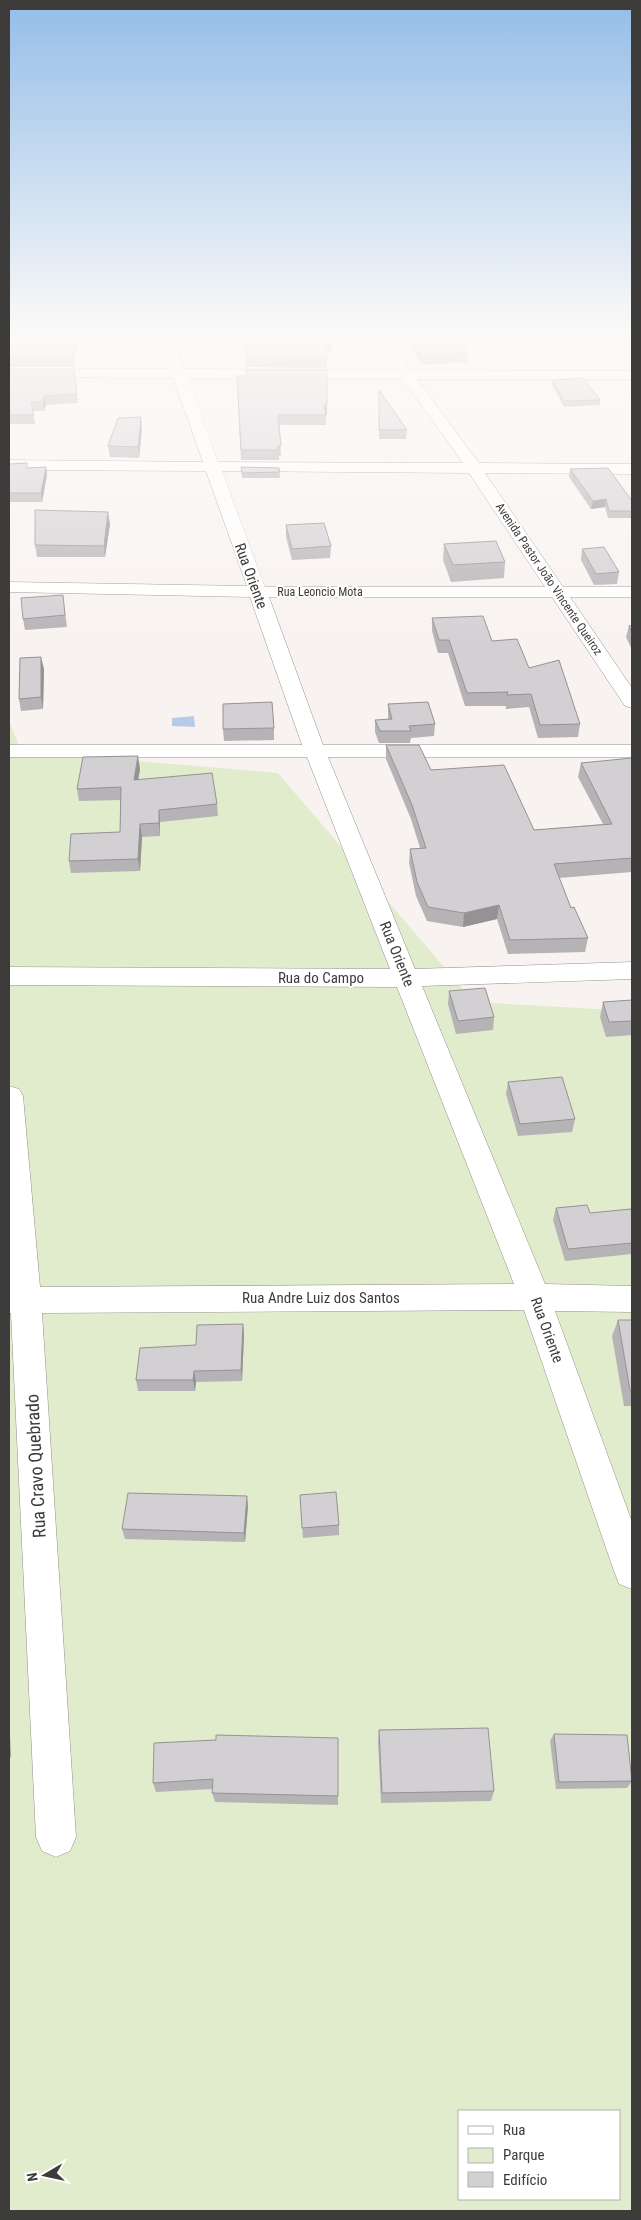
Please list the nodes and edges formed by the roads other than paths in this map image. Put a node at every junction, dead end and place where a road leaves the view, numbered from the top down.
1 (202, 439) edge
2 (453, 439) edge
3 (9, 465) edge
4 (212, 467) junction
5 (474, 468) junction
6 (632, 469) edge
7 (9, 587) edge
8 (555, 591) junction
9 (257, 592) junction
10 (632, 592) edge
11 (632, 702) edge
12 (315, 751) junction
13 (632, 751) edge
14 (9, 752) edge
15 (632, 970) edge
16 (9, 976) edge
17 (407, 978) junction
18 (9, 1096) edge
19 (535, 1297) junction
20 (18, 1300) edge
21 (632, 1300) edge
22 (632, 1571) edge
23 (56, 1837) dead end

1 - 4 street, Rua Oriente
2 - 5 street, Avenida Pastor João Vincente Queiroz
3 - 4 street
4 - 5 street
4 - 9 street, Rua Oriente
5 - 6 street
5 - 8 street, Avenida Pastor João Vincente Queiroz
7 - 9 street, Rua Leoncio Mota
8 - 9 street, Rua Leoncio Mota
8 - 10 street, Rua Leoncio Mota
8 - 11 street, Avenida Pastor João Vincente Queiroz
9 - 12 street, Rua Oriente
12 - 13 street
12 - 14 street
12 - 17 street, Rua Oriente
15 - 17 street, Rua do Campo
16 - 17 street, Rua do Campo
17 - 19 street, Rua Oriente
18 - 20 street, Rua Cravo Quebrado
19 - 20 street, Rua Andre Luiz dos Santos
19 - 21 street, Rua Andre Luiz dos Santos
19 - 22 street, Rua Oriente
20 - 23 street, Rua Cravo Quebrado

